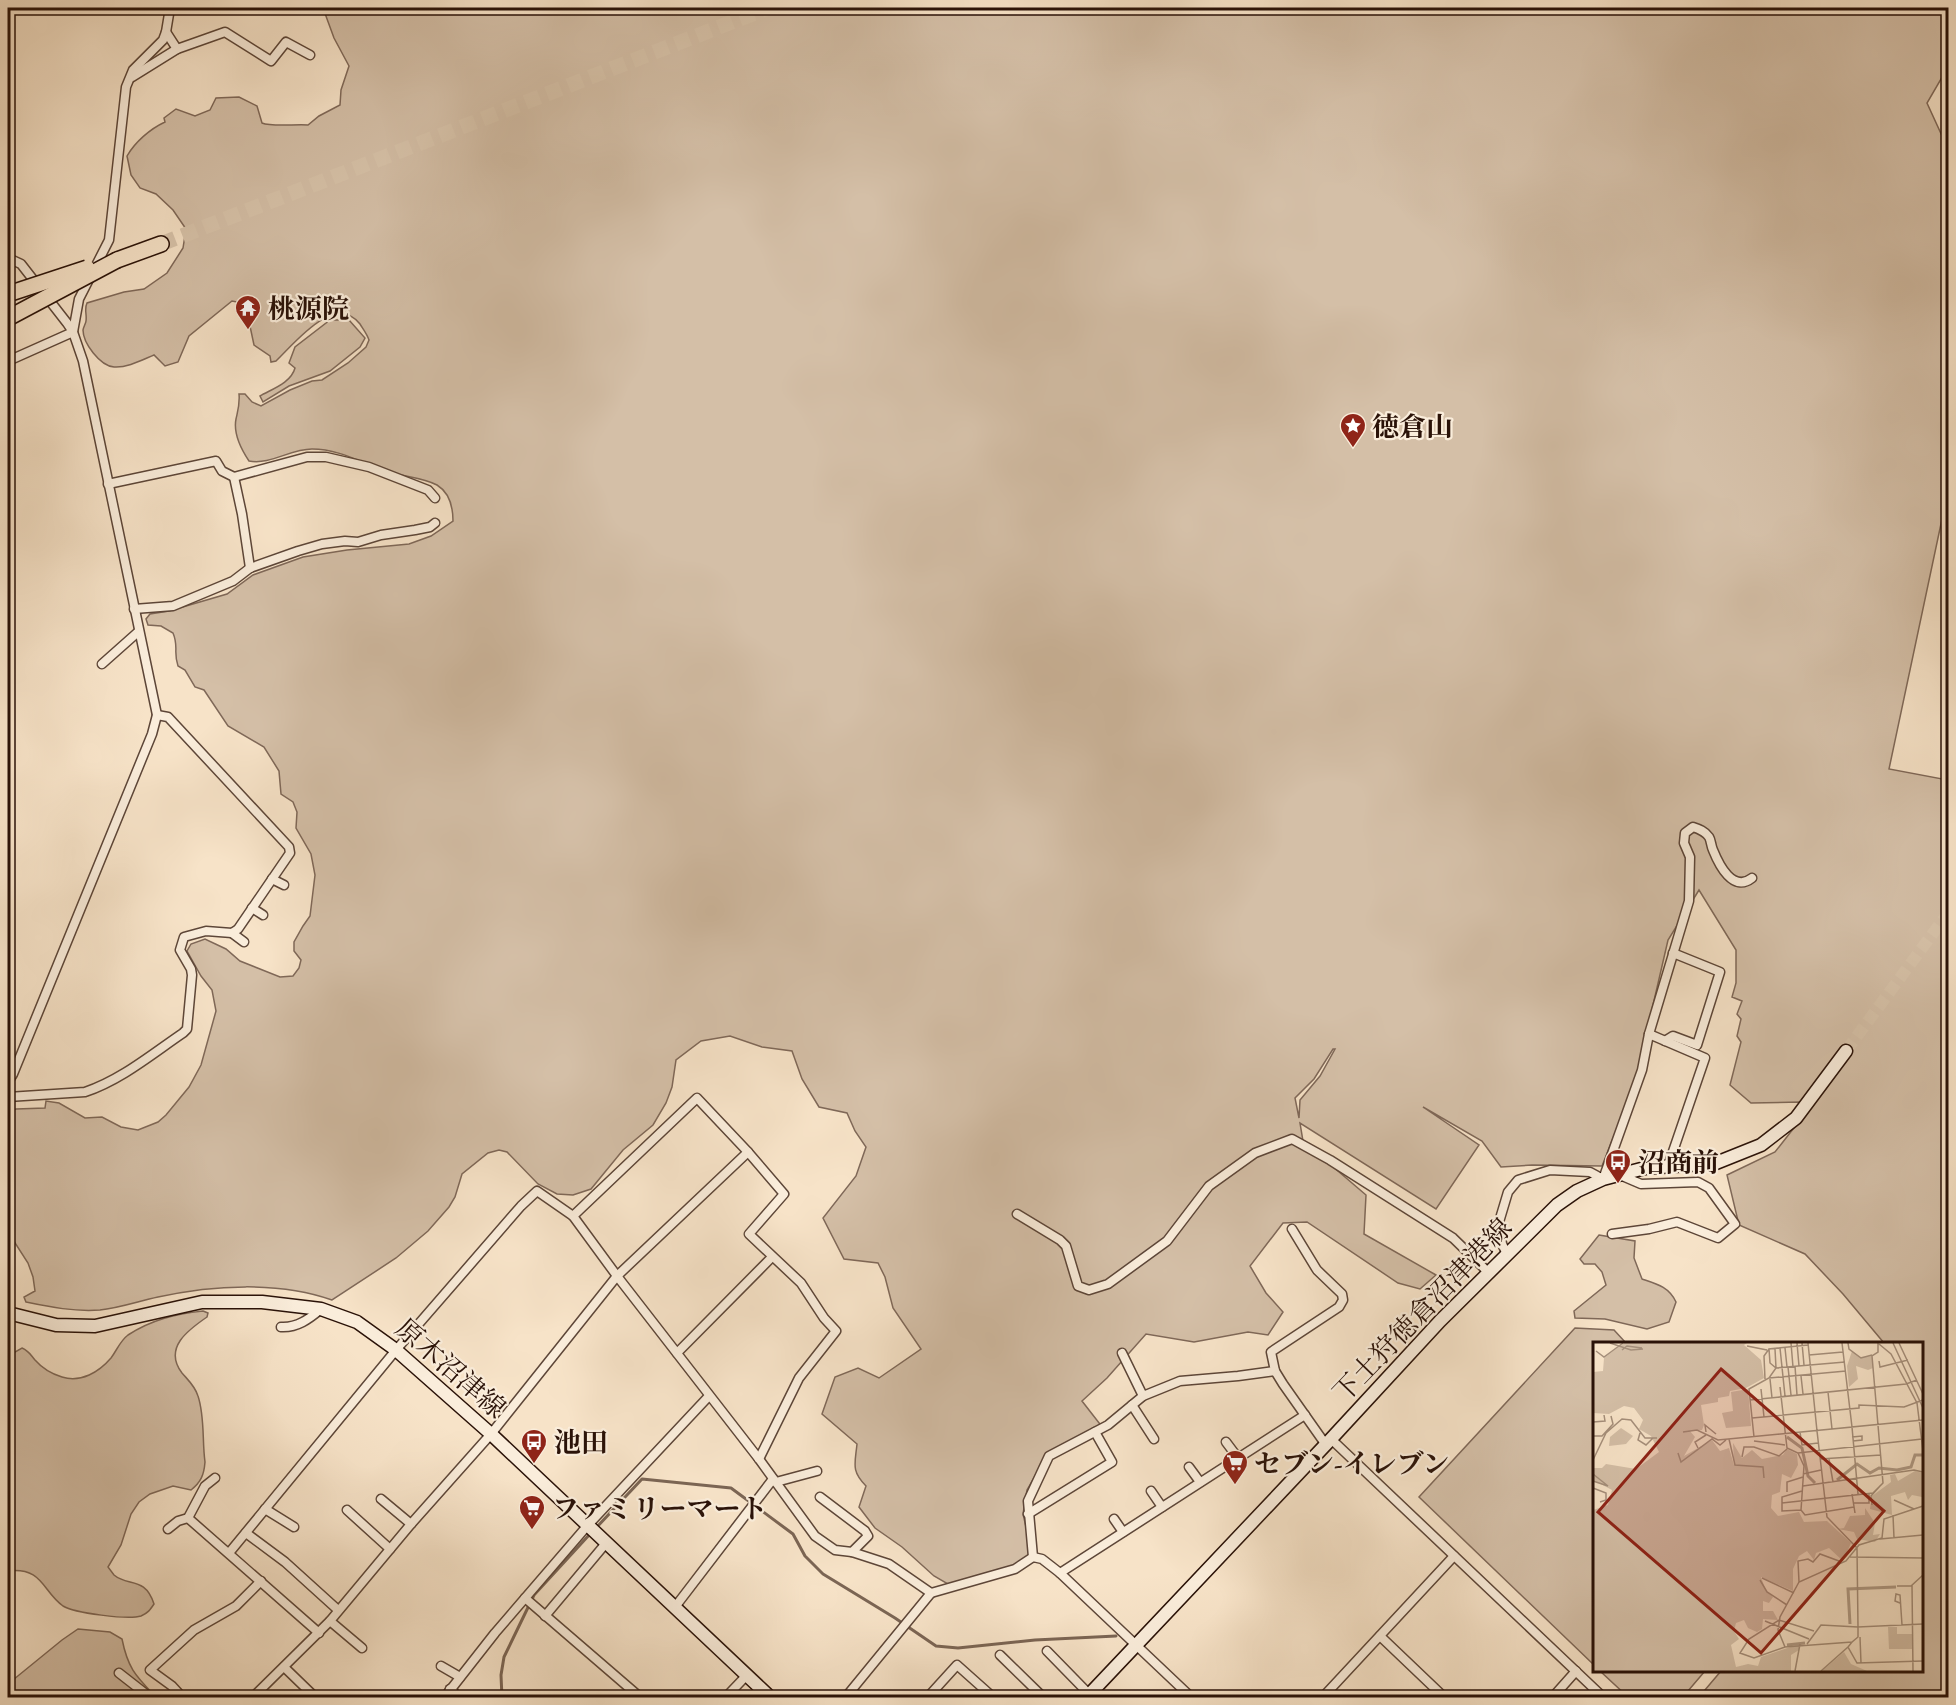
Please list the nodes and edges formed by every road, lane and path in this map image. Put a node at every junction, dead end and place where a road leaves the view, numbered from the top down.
1 (170, 8) edge
2 (166, 32) junction
3 (177, 49) junction
4 (310, 55) dead end
5 (129, 79) junction
6 (161, 244) tunnel mouth
7 (8, 258) edge
8 (117, 260) junction
9 (8, 294) edge
10 (8, 318) edge
11 (73, 332) junction
12 (8, 361) edge
13 (234, 477) junction
14 (108, 484) junction
15 (435, 498) dead end
16 (435, 523) dead end
17 (250, 568) junction
18 (134, 609) junction
19 (138, 632) junction
20 (102, 664) dead end
21 (157, 715) junction
22 (1752, 878) dead end
23 (272, 879) junction
24 (284, 885) dead end
25 (252, 908) junction
26 (263, 915) dead end
27 (232, 933) junction
28 (244, 942) dead end
29 (1673, 953) junction
30 (1649, 1034) junction
31 (1665, 1041) junction
32 (1846, 1051) tunnel mouth
33 (8, 1082) edge
34 (8, 1097) edge
35 (748, 1152) junction
36 (1668, 1166) junction
37 (1620, 1174) junction
38 (1603, 1179) junction
39 (1017, 1214) dead end
40 (573, 1216) junction
41 (1292, 1229) dead end
42 (1612, 1233) dead end
43 (1507, 1254) junction
44 (772, 1257) junction
45 (1488, 1272) junction
46 (617, 1276) junction
47 (321, 1309) junction
48 (8, 1313) edge
49 (281, 1327) dead end
50 (396, 1350) junction
51 (676, 1353) junction
52 (1122, 1353) dead end
53 (1275, 1371) junction
54 (709, 1396) junction
55 (1143, 1396) junction
56 (1132, 1405) junction
57 (1305, 1415) junction
58 (1095, 1432) junction
59 (491, 1434) junction
60 (1154, 1439) dead end
61 (1226, 1442) dead end
62 (1329, 1442) junction
63 (1238, 1458) junction
64 (759, 1460) junction
65 (1189, 1467) dead end
66 (817, 1471) dead end
67 (215, 1478) dead end
68 (774, 1481) junction
69 (1200, 1482) junction
70 (1151, 1491) dead end
71 (820, 1497) dead end
72 (381, 1499) dead end
73 (1162, 1507) junction
74 (265, 1509) junction
75 (347, 1510) dead end
76 (1028, 1514) junction
77 (188, 1518) junction
78 (1114, 1519) dead end
79 (411, 1524) junction
80 (589, 1525) junction
81 (294, 1527) dead end
82 (168, 1529) dead end
83 (1123, 1532) junction
84 (246, 1533) junction
85 (603, 1539) junction
86 (390, 1549) junction
87 (852, 1552) junction
88 (229, 1553) junction
89 (1454, 1556) junction
90 (1033, 1557) junction
91 (1060, 1573) junction
92 (261, 1581) junction
93 (931, 1593) junction
94 (525, 1598) junction
95 (675, 1607) junction
96 (338, 1610) junction
97 (545, 1616) junction
98 (330, 1621) junction
99 (319, 1633) junction
100 (1380, 1636) junction
101 (1136, 1645) junction
102 (362, 1648) dead end
103 (1047, 1651) dead end
104 (1000, 1655) dead end
105 (441, 1666) dead end
106 (284, 1667) junction
107 (1576, 1671) junction
108 (119, 1673) dead end
109 (747, 1675) junction
110 (460, 1677) junction
111 (450, 1689) junction
112 (1088, 1696) edge
113 (151, 1698) edge
114 (183, 1698) edge
115 (252, 1698) edge
116 (316, 1698) edge
117 (444, 1698) edge
118 (460, 1698) edge
119 (641, 1698) edge
120 (725, 1698) edge
121 (771, 1698) edge
122 (845, 1698) edge
123 (927, 1698) edge
124 (994, 1698) edge
125 (1044, 1698) edge
126 (1192, 1698) edge
127 (1322, 1698) edge
128 (1444, 1698) edge
129 (1552, 1698) edge
130 (1604, 1698) edge

1 - 2 street
2 - 3 street
2 - 5 street
3 - 4 street
3 - 5 street
5 - 11 street
6 - 8 highway
7 - 11 street
8 - 9 highway, bridge
8 - 10 highway, bridge
11 - 12 street
11 - 14 street
13 - 14 street
13 - 15 street
13 - 17 street
14 - 18 street
16 - 17 street
17 - 18 street
18 - 19 street
19 - 20 street
19 - 21 street
21 - 23 street
21 - 33 street
22 - 29 street
23 - 24 street
23 - 25 street
25 - 26 street
25 - 27 street
27 - 28 street
27 - 34 street
29 - 30 street
29 - 31 street
30 - 31 street
30 - 38 street
31 - 36 street
32 - 36 main road, 下土狩徳倉沼津港線
35 - 40 street
35 - 44 street
35 - 46 street
36 - 37 main road, 下土狩徳倉沼津港線
37 - 38 main road, 下土狩徳倉沼津港線
37 - 42 street
38 - 43 main road, 下土狩徳倉沼津港線
38 - 43 street
39 - 45 street
40 - 46 street
40 - 50 street
41 - 53 street
43 - 45 main road, 下土狩徳倉沼津港線
44 - 51 street
44 - 64 street
45 - 62 main road, 下土狩徳倉沼津港線
46 - 51 street
46 - 59 street
47 - 48 main road, 原木沼津線
47 - 49 street
47 - 50 main road, 原木沼津線
50 - 59 main road, 原木沼津線
50 - 74 street
51 - 54 street
52 - 55 street
53 - 55 street
53 - 57 street
54 - 64 street
54 - 80 street
55 - 56 street
56 - 58 street
56 - 60 street
57 - 62 street
57 - 63 street
58 - 76 street
58 - 76 street
59 - 79 street
59 - 80 main road, 原木沼津線
61 - 63 street
62 - 89 street
62 - 101 main road, 下土狩徳倉沼津港線
63 - 69 street
64 - 68 street
65 - 69 street
66 - 68 street
67 - 77 street
68 - 87 street
68 - 95 street
69 - 73 street
70 - 73 street
71 - 87 street
72 - 79 street
73 - 83 street
74 - 81 street
74 - 84 street
75 - 86 street
76 - 90 street
77 - 82 street
77 - 88 street
78 - 83 street
79 - 86 street
80 - 85 main road, 原木沼津線
80 - 94 street
83 - 91 street
84 - 88 street
84 - 96 street
85 - 95 main road, 原木沼津線
85 - 97 street
86 - 96 street
87 - 93 street
88 - 92 street
89 - 100 street
89 - 107 street
90 - 91 street
90 - 93 street
91 - 101 street
92 - 99 street
92 - 114 street
93 - 122 street
94 - 97 street
94 - 110 street
95 - 109 main road, 原木沼津線
96 - 98 street
97 - 119 street
98 - 99 street
98 - 102 street
99 - 106 street
100 - 127 street
100 - 128 street
101 - 112 main road, 下土狩徳倉沼津港線
101 - 126 street
103 - 112 street
104 - 125 street
105 - 110 street
106 - 115 street
106 - 116 street
107 - 129 street
107 - 130 street
108 - 113 street
109 - 120 street
109 - 121 main road, 原木沼津線
110 - 111 street
111 - 117 street
111 - 118 street
123 - 124 street

